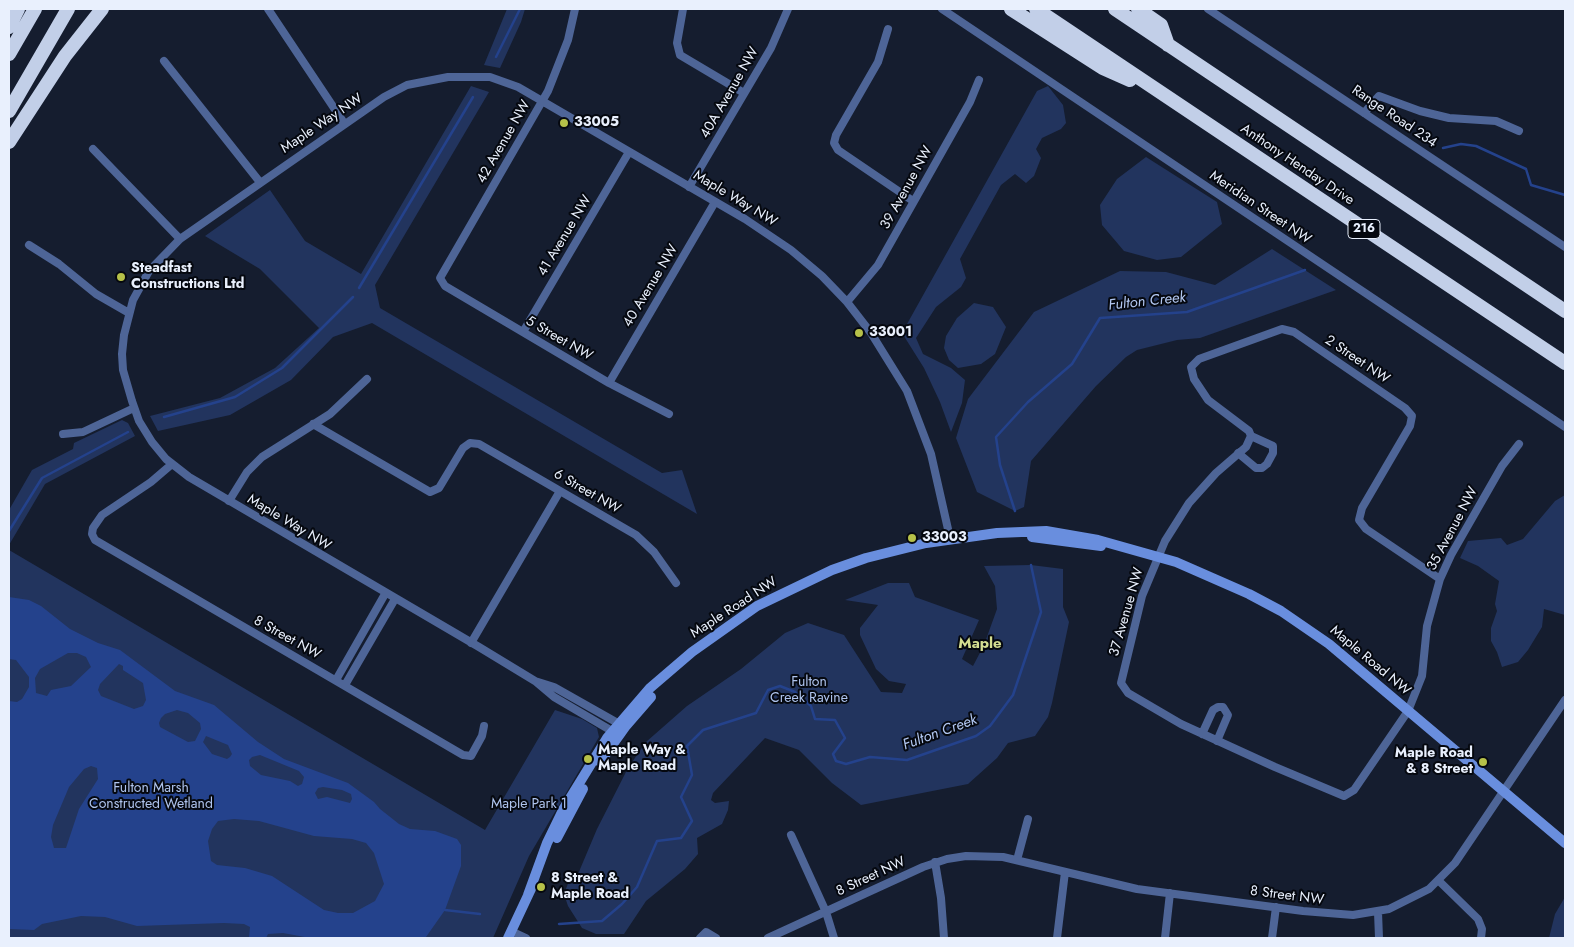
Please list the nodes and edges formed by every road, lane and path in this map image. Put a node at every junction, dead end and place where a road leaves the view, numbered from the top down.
1 (18, 9) edge
2 (35, 9) edge
3 (68, 9) edge
4 (102, 9) edge
5 (268, 9) edge
6 (575, 9) edge
7 (683, 9) edge
8 (788, 9) edge
9 (942, 9) edge
10 (1011, 9) edge
11 (1036, 9) edge
12 (1115, 9) edge
13 (1138, 9) edge
14 (1208, 9) edge
15 (9, 27) edge
16 (888, 29) dead end
17 (1168, 44) junction
18 (9, 54) edge
19 (164, 61) dead end
20 (979, 80) dead end
21 (744, 93) junction
22 (1163, 94) junction
23 (543, 100) junction
24 (9, 111) edge
25 (1364, 113) junction
26 (344, 123) junction
27 (1520, 131) dead end
28 (9, 142) edge
29 (93, 149) dead end
30 (628, 152) junction
31 (259, 182) junction
32 (690, 187) junction
33 (913, 201) junction
34 (715, 202) junction
35 (180, 239) junction
36 (29, 245) dead end
37 (1565, 247) edge
38 (441, 281) joint
39 (847, 302) junction
40 (1565, 311) edge
41 (129, 312) junction
42 (523, 332) junction
43 (1565, 363) edge
44 (367, 379) dead end
45 (609, 383) junction
46 (134, 408) junction
47 (669, 414) dead end
48 (313, 424) junction
49 (1565, 427) edge
50 (63, 434) dead end
51 (1251, 436) junction
52 (1519, 444) dead end
53 (1238, 453) junction
54 (172, 464) junction
55 (560, 492) junction
56 (229, 501) junction
57 (950, 538) junction
58 (1158, 556) junction
59 (1440, 579) junction
60 (676, 583) dead end
61 (385, 594) junction
62 (395, 599) junction
63 (471, 642) junction
64 (336, 680) junction
65 (345, 685) junction
66 (1565, 700) edge
67 (1408, 711) junction
68 (484, 726) dead end
69 (618, 729) junction
70 (1202, 734) junction
71 (1217, 741) junction
72 (1504, 791) junction
73 (1028, 819) dead end
74 (791, 835) dead end
75 (1565, 843) edge
76 (1017, 860) junction
77 (935, 862) junction
78 (1065, 872) junction
79 (1439, 881) junction
80 (1170, 893) junction
81 (1276, 907) junction
82 (826, 912) junction
83 (1378, 912) junction
84 (510, 935) edge
85 (526, 938) edge
86 (700, 938) edge
87 (716, 938) edge
88 (768, 938) edge
89 (834, 938) edge
90 (944, 938) edge
91 (1057, 938) edge
92 (1165, 938) edge
93 (1272, 938) edge
94 (1379, 938) edge
95 (1481, 938) edge

1 - 15 highway
2 - 18 highway
3 - 24 highway
4 - 28 highway
5 - 26 street
6 - 23 street, 42 Avenue NW
7 - 21 street
8 - 21 street, 40A Avenue NW
9 - 49 street, Meridian Street NW
10 - 22 highway
11 - 22 highway, Anthony Henday Drive / 216
12 - 17 highway, Anthony Henday Drive
13 - 17 highway
14 - 25 street, Range Road 234
16 - 33 street
17 - 40 highway, Anthony Henday Drive
19 - 31 street
20 - 33 street, 39 Avenue NW
21 - 32 street, 40A Avenue NW
22 - 43 highway, Anthony Henday Drive / 216
23 - 26 street, Maple Way NW
23 - 30 street, Maple Way NW
23 - 38 street, 42 Avenue NW
25 - 27 street
25 - 37 street, Range Road 234
26 - 31 street, Maple Way NW
29 - 35 street
30 - 32 street, Maple Way NW
30 - 42 street, 41 Avenue NW
31 - 35 street, Maple Way NW
32 - 34 street, Maple Way NW
33 - 39 street, 39 Avenue NW
34 - 39 street, Maple Way NW
34 - 45 street, 40 Avenue NW
35 - 41 street, Maple Way NW
36 - 41 street
38 - 42 street, 5 Street NW
39 - 57 street, Maple Way NW
41 - 46 street, Maple Way NW
42 - 45 street, 5 Street NW
44 - 48 street
45 - 47 street, 5 Street NW
46 - 50 street
46 - 54 street, Maple Way NW
48 - 55 street, 6 Street NW
48 - 56 street
51 - 53 street, 37 Avenue NW
51 - 53 street
51 - 59 street, 2 Street NW
52 - 59 street, 35 Avenue NW
53 - 58 street, 37 Avenue NW
54 - 56 street, Maple Way NW
54 - 64 street, 8 Street NW
55 - 60 street, 6 Street NW
55 - 63 street
56 - 61 street, Maple Way NW
57 - 58 street, Maple Road NW
57 - 69 street, Maple Road NW
58 - 67 street, Maple Road NW
58 - 70 street, 37 Avenue NW
59 - 67 street, 35 Avenue NW
61 - 62 street, Maple Way NW
61 - 64 street
62 - 63 street, Maple Way NW
62 - 65 street
63 - 69 street, Maple Way NW
64 - 65 street, 8 Street NW
65 - 68 street, 8 Street NW
66 - 72 street, 8 Street NW
67 - 71 street, 35 Avenue NW
67 - 72 street, Maple Road NW
69 - 84 street, Maple Road NW
70 - 71 street
70 - 71 street
72 - 75 street, Maple Road NW
72 - 79 street, 8 Street NW
73 - 76 street
74 - 82 street
76 - 77 street, 8 Street NW
76 - 78 street, 8 Street NW
77 - 82 street, 8 Street NW
77 - 90 street
78 - 80 street, 8 Street NW
78 - 91 street
79 - 83 street, 8 Street NW
79 - 95 street
80 - 81 street, 8 Street NW
80 - 92 street
81 - 83 street, 8 Street NW
81 - 93 street
82 - 88 street, 8 Street NW
82 - 89 street
83 - 94 street
84 - 85 street
86 - 87 street

